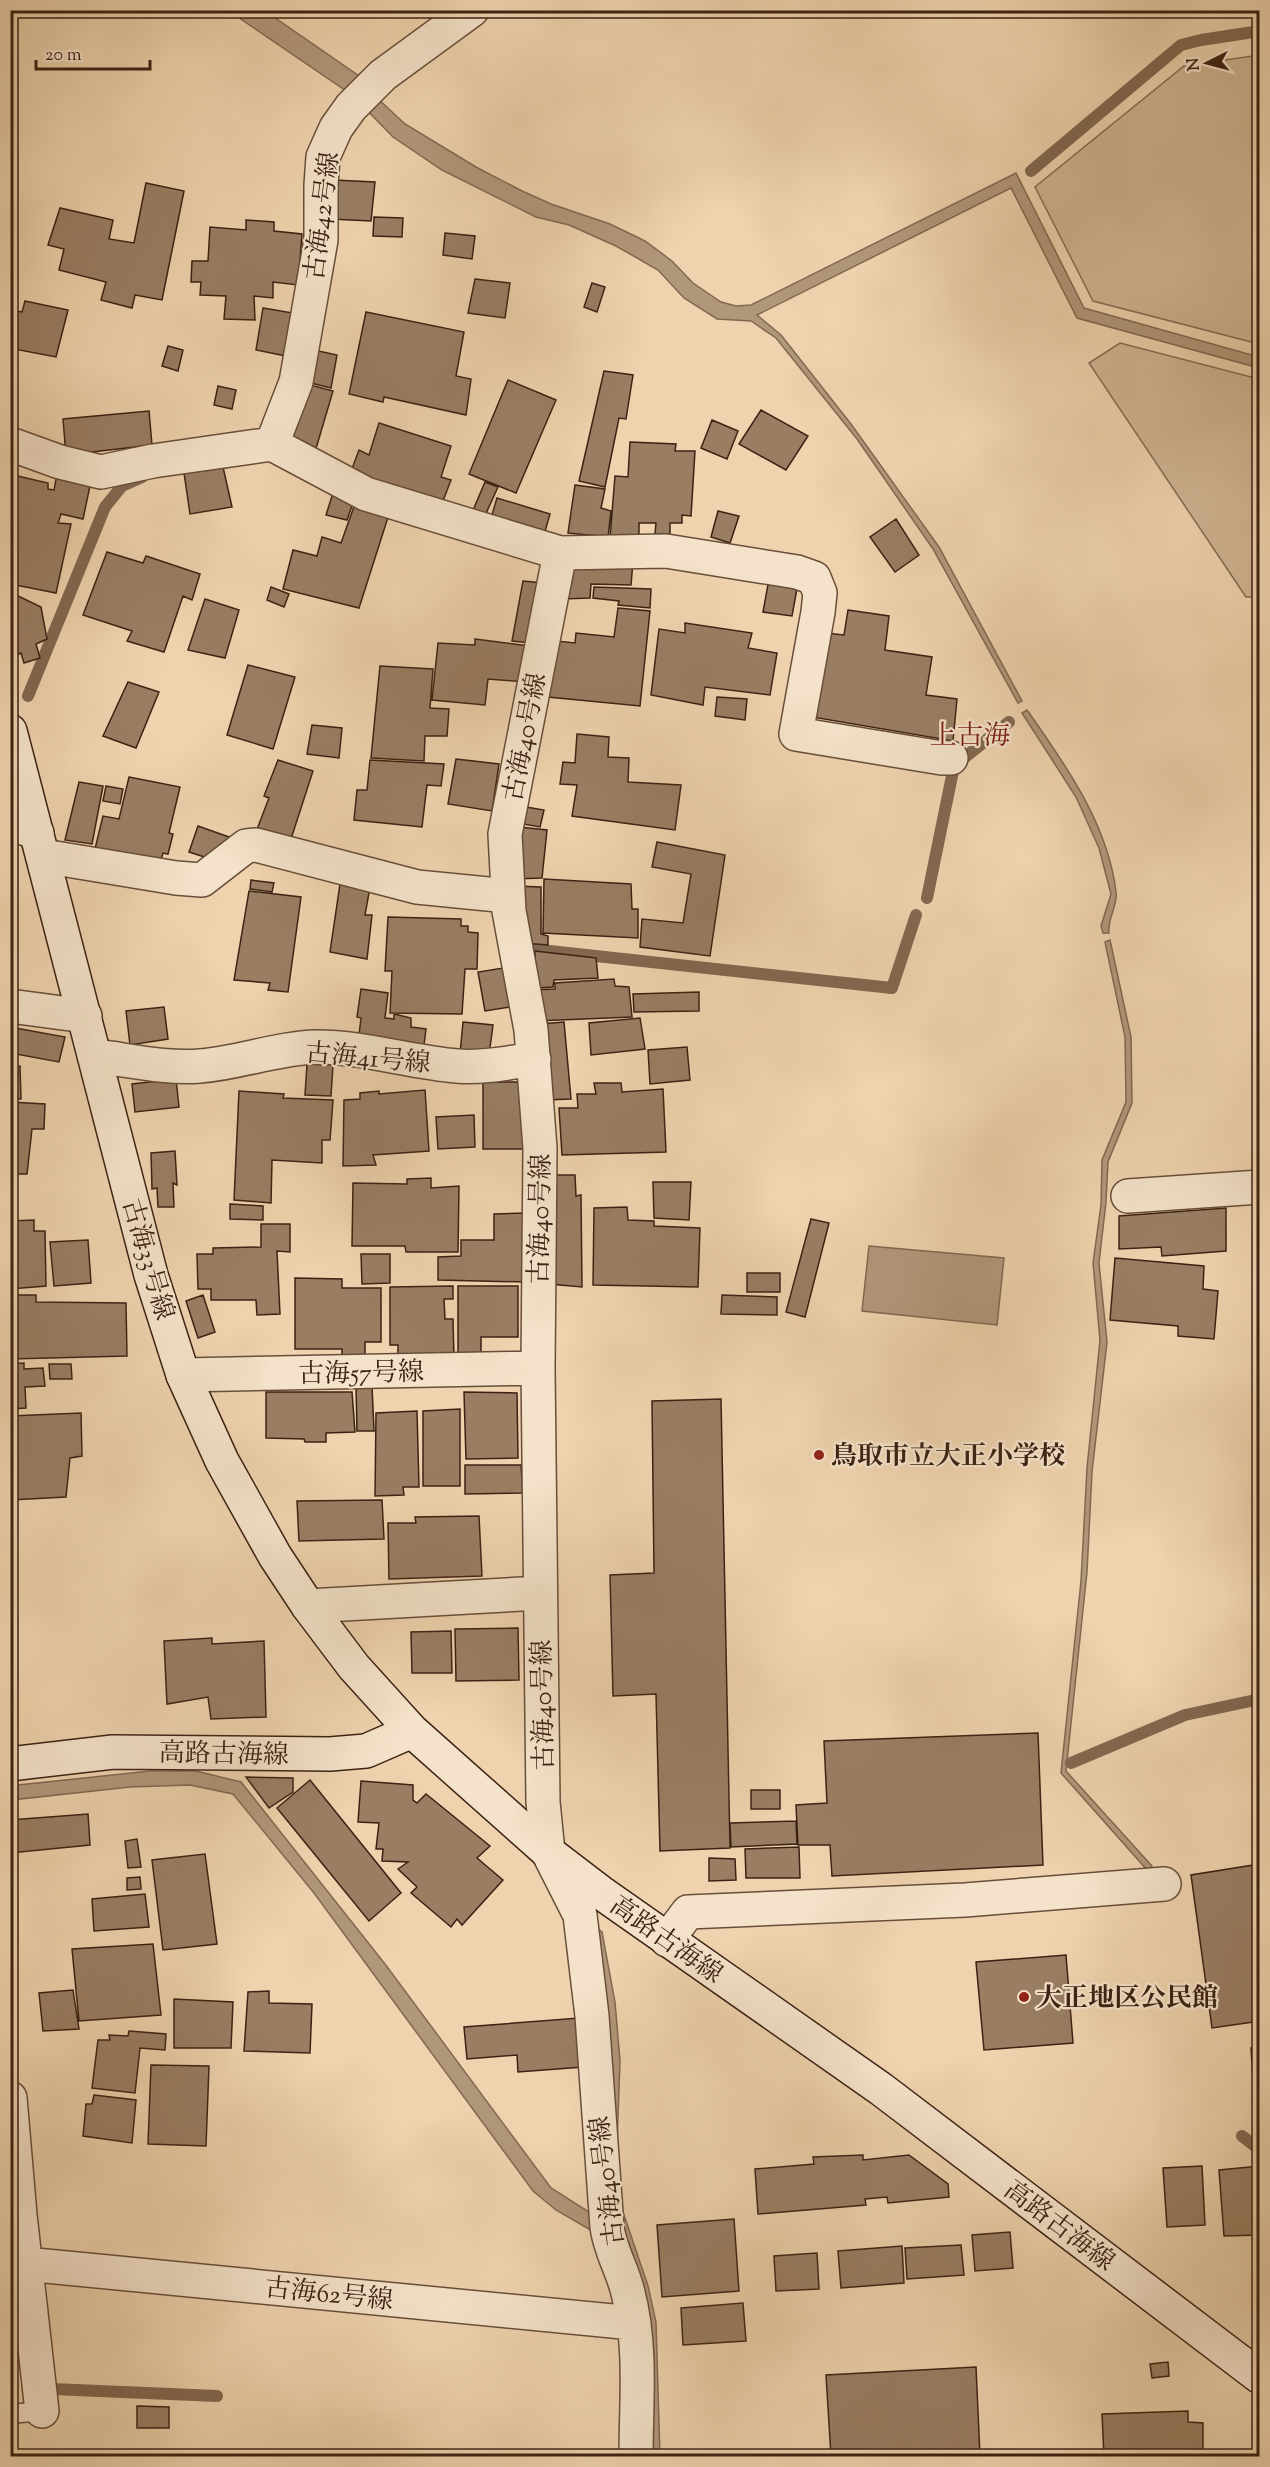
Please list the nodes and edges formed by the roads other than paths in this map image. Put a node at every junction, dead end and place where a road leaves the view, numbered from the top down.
1 (472, 10) edge
2 (10, 444) edge
3 (272, 444) junction
4 (560, 553) junction
5 (10, 731) edge
6 (951, 758) dead end
7 (30, 837) edge
8 (508, 896) junction
9 (10, 1006) edge
10 (85, 1016) junction
11 (96, 1056) junction
12 (534, 1059) junction
13 (1260, 1187) edge
14 (1128, 1196) dead end
15 (538, 1368) junction
16 (183, 1375) junction
17 (540, 1593) junction
18 (308, 1606) junction
19 (412, 1731) junction
20 (10, 1764) edge
21 (548, 1852) junction
22 (1164, 1884) dead end
23 (667, 1940) junction
24 (10, 2098) edge
25 (25, 2264) junction
26 (633, 2323) junction
27 (1260, 2377) edge
28 (26, 2413) edge
29 (636, 2457) edge

1 - 3 street, 古海42号線
2 - 3 street
3 - 4 street
4 - 6 street
4 - 8 street, 古海40号線
5 - 7 street, 古海33号線
7 - 8 street
7 - 10 street, 古海33号線
8 - 12 street, 古海40号線
9 - 10 street
10 - 11 street, 古海33号線
11 - 12 street, 古海41号線
11 - 16 street, 古海33号線
12 - 15 street, 古海40号線
13 - 14 street
15 - 16 street, 古海57号線
15 - 17 street, 古海40号線
16 - 18 street, 古海33号線
17 - 18 street
17 - 21 street, 古海40号線
18 - 19 street, 古海33号線
19 - 20 street, 高路古海線
19 - 21 street, 高路古海線
21 - 23 street, 高路古海線
21 - 26 street, 古海40号線
22 - 23 street
23 - 27 street, 高路古海線
24 - 25 street
25 - 26 street, 古海62号線
25 - 28 street
26 - 29 street, 古海40号線

